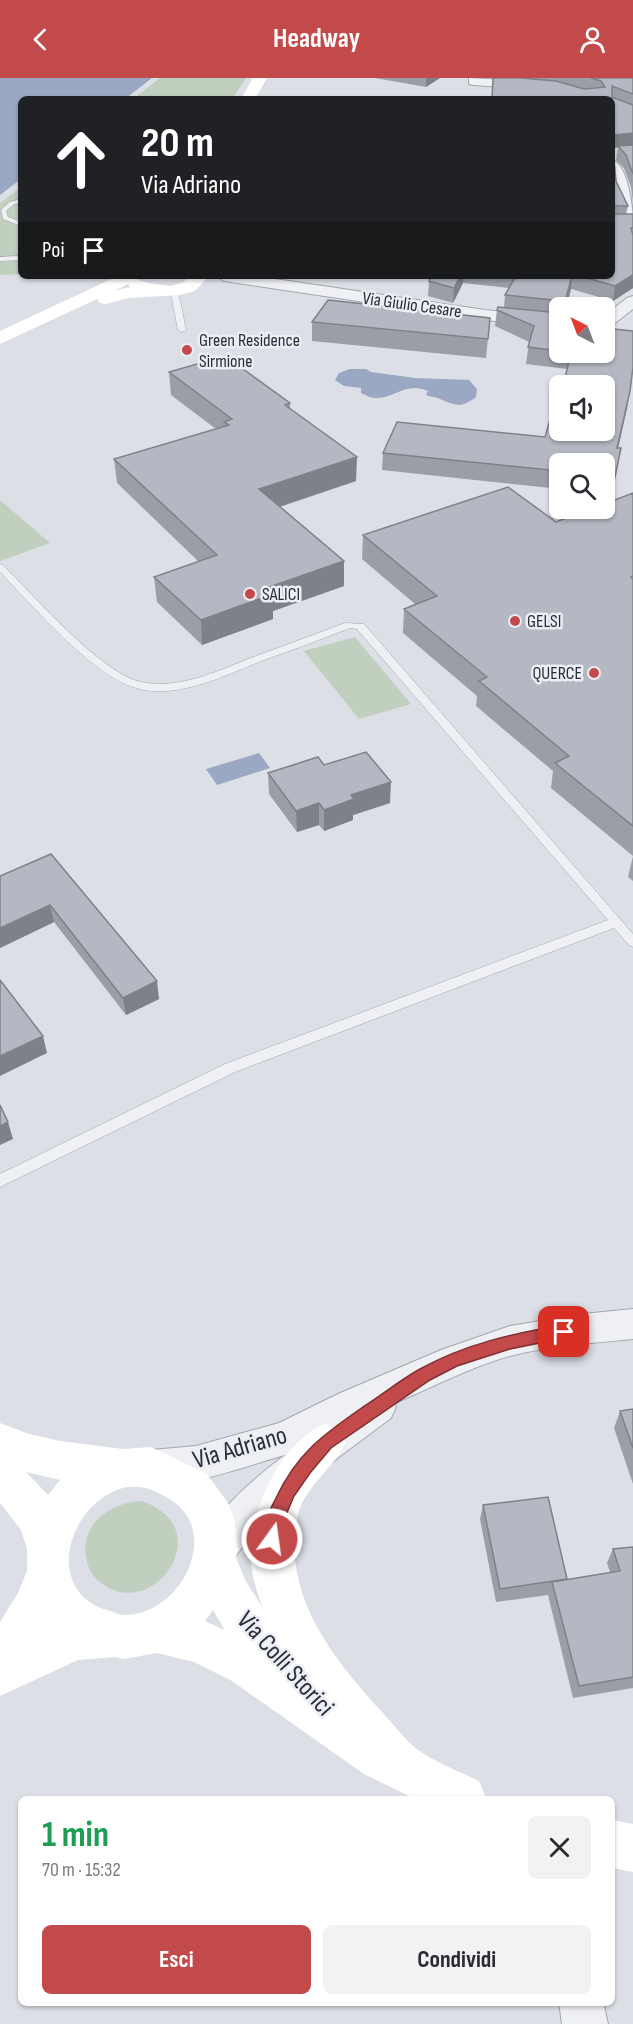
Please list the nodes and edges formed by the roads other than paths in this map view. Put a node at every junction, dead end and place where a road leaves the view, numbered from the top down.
1 (260, 78) edge
2 (473, 83) edge
3 (250, 96) edge
4 (585, 96) edge
5 (615, 170) edge
6 (18, 202) edge
7 (630, 202) edge
8 (628, 220) edge
9 (18, 223) edge
10 (633, 224) edge
11 (18, 258) edge
12 (0, 259) edge
13 (126, 279) edge
14 (134, 279) edge
15 (239, 279) edge
16 (264, 284) junction
17 (180, 285) edge
18 (633, 301) edge
19 (61, 311) junction
20 (615, 317) edge
21 (549, 322) edge
22 (615, 328) edge
23 (182, 330) dead end
24 (624, 330) edge
25 (0, 338) edge
26 (0, 567) edge
27 (616, 922) junction
28 (633, 942) edge
29 (0, 1181) edge
30 (633, 1324) edge
31 (424, 1375) junction
32 (0, 1442) edge
33 (325, 1443) junction
34 (137, 1468) junction
35 (0, 1475) edge
36 (217, 1555) junction
37 (47, 1560) junction
38 (139, 1633) junction
39 (0, 1658) edge
40 (0, 1673) edge
41 (346, 1732) junction
42 (405, 1770) junction
43 (458, 1796) edge
44 (615, 1845) edge
45 (633, 1848) edge
46 (582, 2006) edge
47 (585, 2024) edge

1 - 3 street
2 - 4 street
5 - 7 street
6 - 9 lane
7 - 8 street
8 - 10 lane
11 - 12 lane
13 - 19 street
14 - 17 street
15 - 16 street, Via Giulio Cesare
16 - 17 street, Via Giulio Cesare
16 - 21 street, Via Giulio Cesare
17 - 19 street
17 - 23 lane
18 - 20 street
19 - 25 street
22 - 24 street
26 - 27 lane
27 - 28 lane
27 - 29 lane
30 - 31 street, Via Adriano
31 - 33 street, Via Adriano
31 - 34 street, Via Adriano
32 - 34 street, Via Colli Storici
33 - 36 street, Via Adriano
33 - 42 street
34 - 36 street, Via Colli Storici
34 - 37 street
35 - 37 street, Via Colli Storici
36 - 38 street, Via Colli Storici
36 - 41 street, Via Colli Storici
37 - 38 street, Via Colli Storici
37 - 39 street
38 - 40 street
38 - 41 street, Via Colli Storici
41 - 42 street, Via Colli Storici
42 - 43 street, Via Colli Storici
44 - 45 street
46 - 47 street

